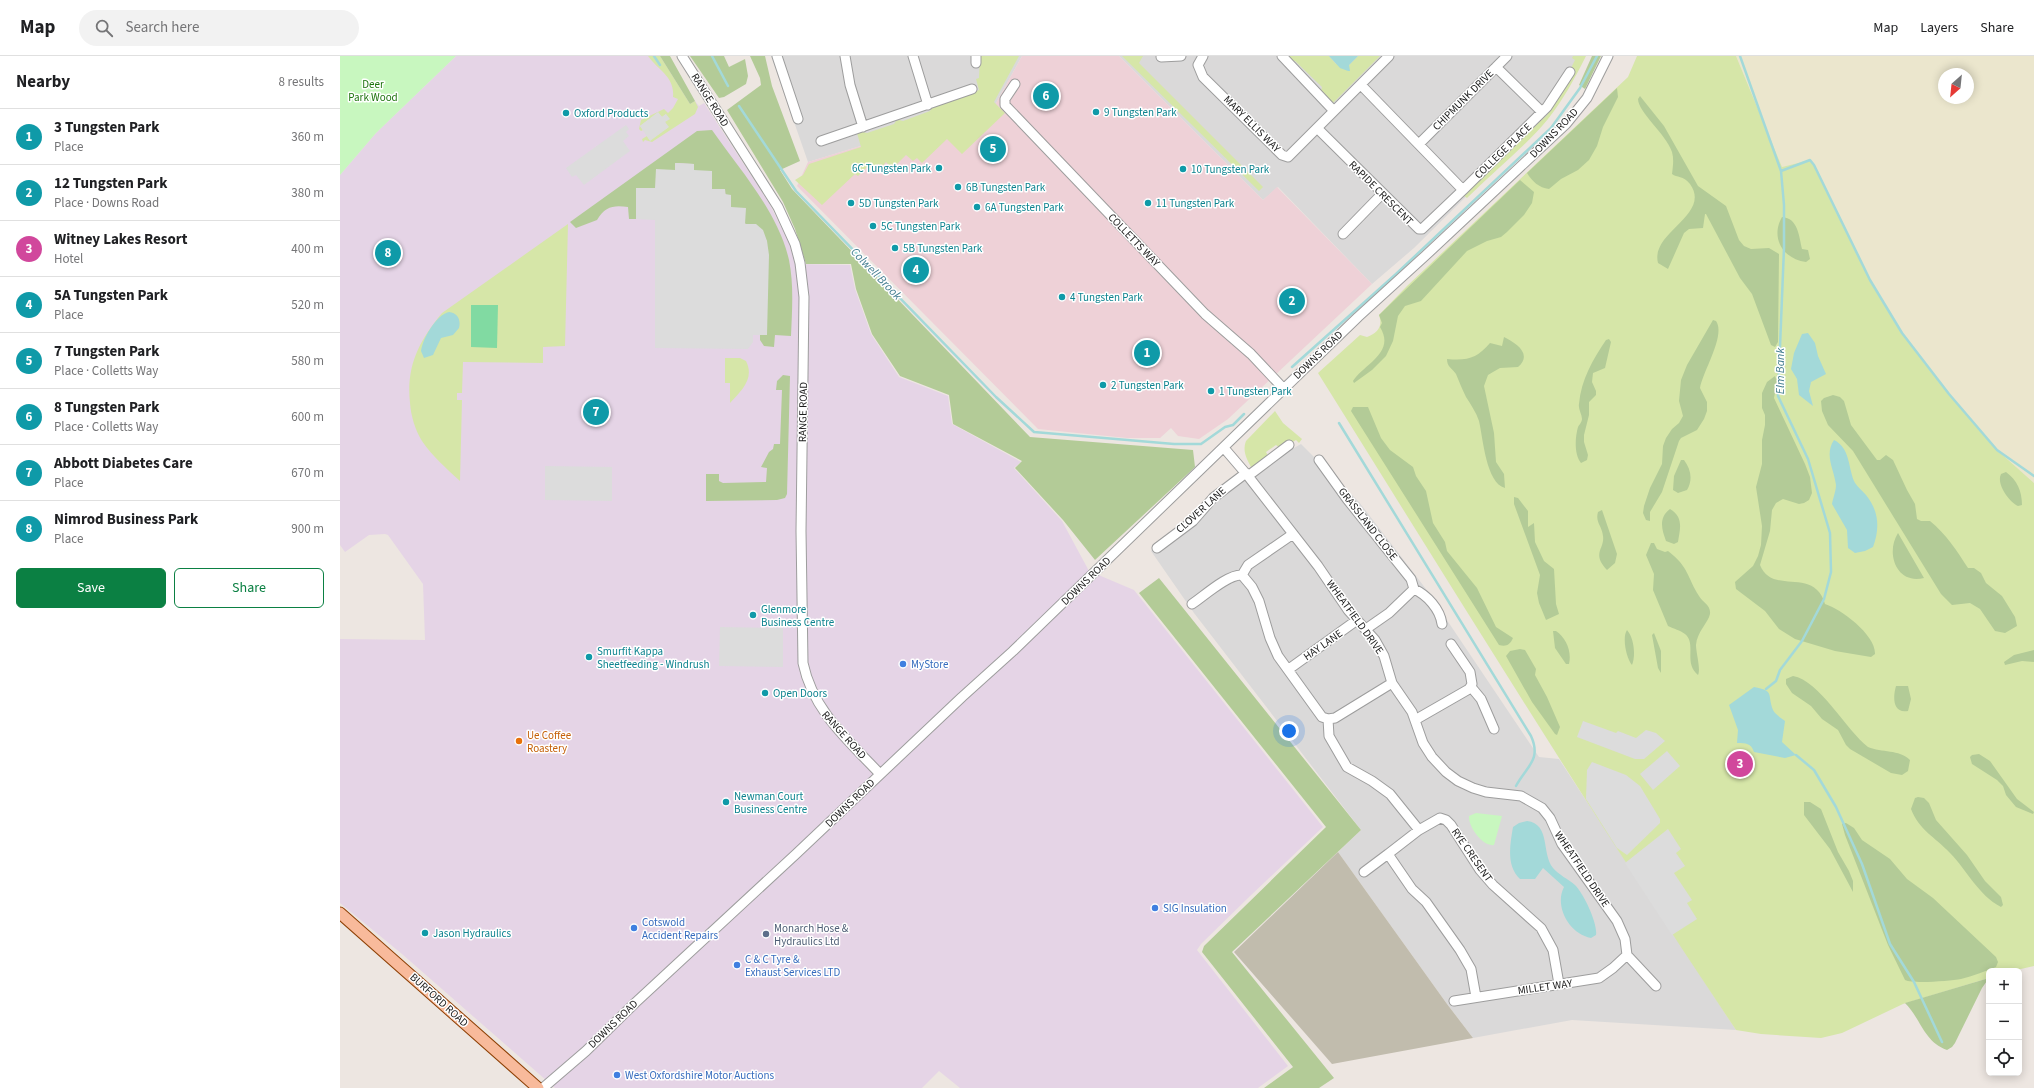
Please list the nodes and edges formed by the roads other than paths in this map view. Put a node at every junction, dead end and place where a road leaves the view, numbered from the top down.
1 (682, 56) edge
2 (776, 56) edge
3 (845, 56) edge
4 (913, 56) edge
5 (1181, 56) edge
6 (1202, 56) edge
7 (1282, 56) edge
8 (1389, 56) edge
9 (1507, 56) edge
10 (1608, 56) edge
11 (1161, 57) dead end
12 (1496, 67) junction
13 (1570, 72) dead end
14 (1015, 84) dead end
15 (1361, 85) junction
16 (972, 89) dead end
17 (928, 105) junction
18 (1334, 111) junction
19 (1542, 112) junction
20 (798, 119) dead end
21 (863, 127) junction
22 (1317, 128) junction
23 (821, 141) dead end
24 (1419, 144) junction
25 (1463, 190) junction
26 (1382, 194) junction
27 (1342, 234) dead end
28 (1283, 388) junction
29 (1289, 444) dead end
30 (1224, 448) junction
31 (1319, 460) dead end
32 (1247, 474) junction
33 (1293, 534) junction
34 (1157, 548) dead end
35 (1242, 575) junction
36 (1414, 589) junction
37 (1192, 604) dead end
38 (1357, 620) junction
39 (1442, 624) dead end
40 (1366, 629) junction
41 (1451, 644) dead end
42 (1289, 670) junction
43 (1392, 683) junction
44 (1471, 687) junction
45 (1328, 719) junction
46 (1415, 720) junction
47 (1494, 728) dead end
48 (880, 774) junction
49 (1419, 830) junction
50 (1388, 854) junction
51 (1364, 872) dead end
52 (340, 913) edge
53 (1627, 954) junction
54 (1559, 984) junction
55 (1656, 986) dead end
56 (1476, 997) junction
57 (1454, 1001) dead end
58 (538, 1088) edge
59 (543, 1088) edge

1 - 48 street, RANGE ROAD
2 - 20 street
3 - 21 street
4 - 17 street
5 - 11 street
6 - 22 street, MARY ELLIS WAY
7 - 18 street
8 - 15 street, MARY ELLIS WAY
9 - 12 street, CHIPMUNK DRIVE
10 - 28 street, DOWNS ROAD
12 - 19 street
12 - 24 street, CHIPMUNK DRIVE
13 - 19 street, COLLEGE PLACE
14 - 28 street, COLLETTS WAY
15 - 18 street, MARY ELLIS WAY
15 - 24 street
16 - 17 street
17 - 21 street
18 - 22 street, MARY ELLIS WAY
19 - 25 street, COLLEGE PLACE
21 - 23 street
22 - 26 street, RAPIDE CRESCENT
24 - 25 street
25 - 26 street, RAPIDE CRESCENT
26 - 27 street
28 - 30 street, DOWNS ROAD
29 - 32 street, CLOVER LANE
30 - 32 street, WHEATFIELD DRIVE
30 - 48 street, DOWNS ROAD
31 - 36 street, GRASSLAND CLOSE
32 - 33 street, WHEATFIELD DRIVE
32 - 34 street, CLOVER LANE
33 - 35 street
33 - 38 street, WHEATFIELD DRIVE
35 - 37 street
35 - 42 street
36 - 39 street, GRASSLAND CLOSE
36 - 40 street
38 - 40 street, WHEATFIELD DRIVE
38 - 42 street, HAY LANE
40 - 43 street, WHEATFIELD DRIVE
41 - 44 street
42 - 45 street
43 - 45 street
43 - 46 street, WHEATFIELD DRIVE
44 - 46 street
44 - 47 street
45 - 49 street
46 - 53 street, WHEATFIELD DRIVE
48 - 59 street, DOWNS ROAD
49 - 50 street, RYE CRESENT
49 - 54 street, RYE CRESENT
50 - 51 street, RYE CRESENT
50 - 56 street
52 - 58 main road, BURFORD ROAD
53 - 54 street, MILLET WAY
53 - 55 street, WHEATFIELD DRIVE
54 - 56 street, MILLET WAY
56 - 57 street, MILLET WAY

